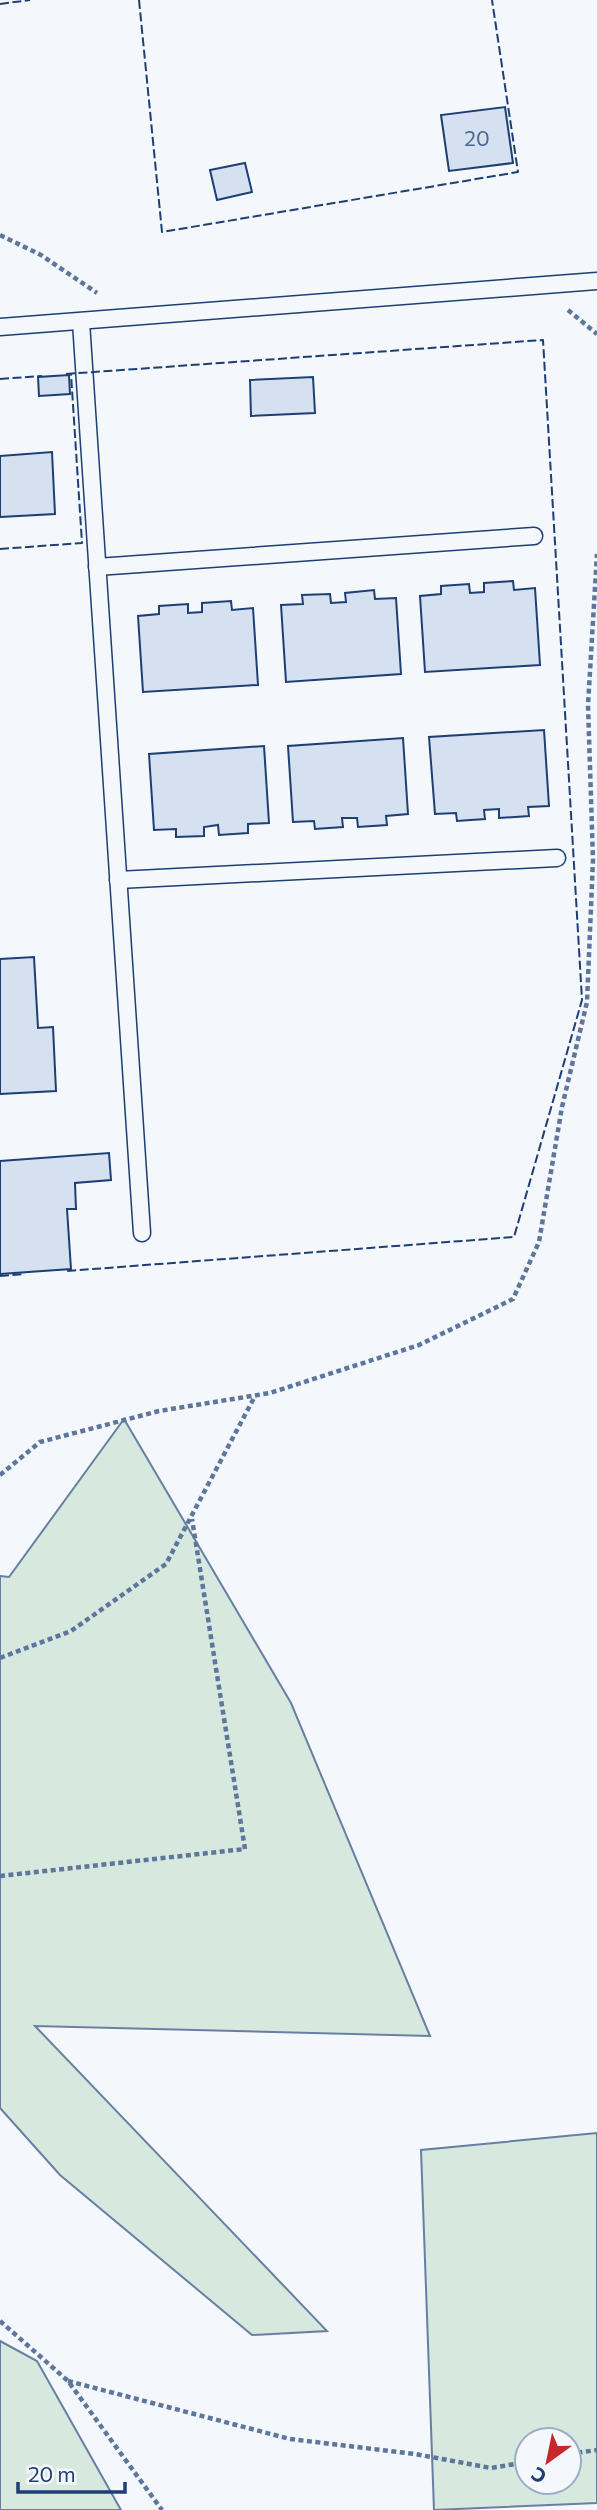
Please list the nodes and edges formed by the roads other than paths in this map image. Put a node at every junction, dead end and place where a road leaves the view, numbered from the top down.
1 (597, 281) edge
2 (81, 322) junction
3 (0, 327) edge
4 (534, 536) dead end
5 (97, 567) junction
6 (557, 858) dead end
7 (118, 880) junction
8 (142, 1233) dead end

1 - 2 lane
2 - 3 lane
2 - 5 lane
4 - 5 lane
5 - 7 lane
6 - 7 lane
7 - 8 lane

